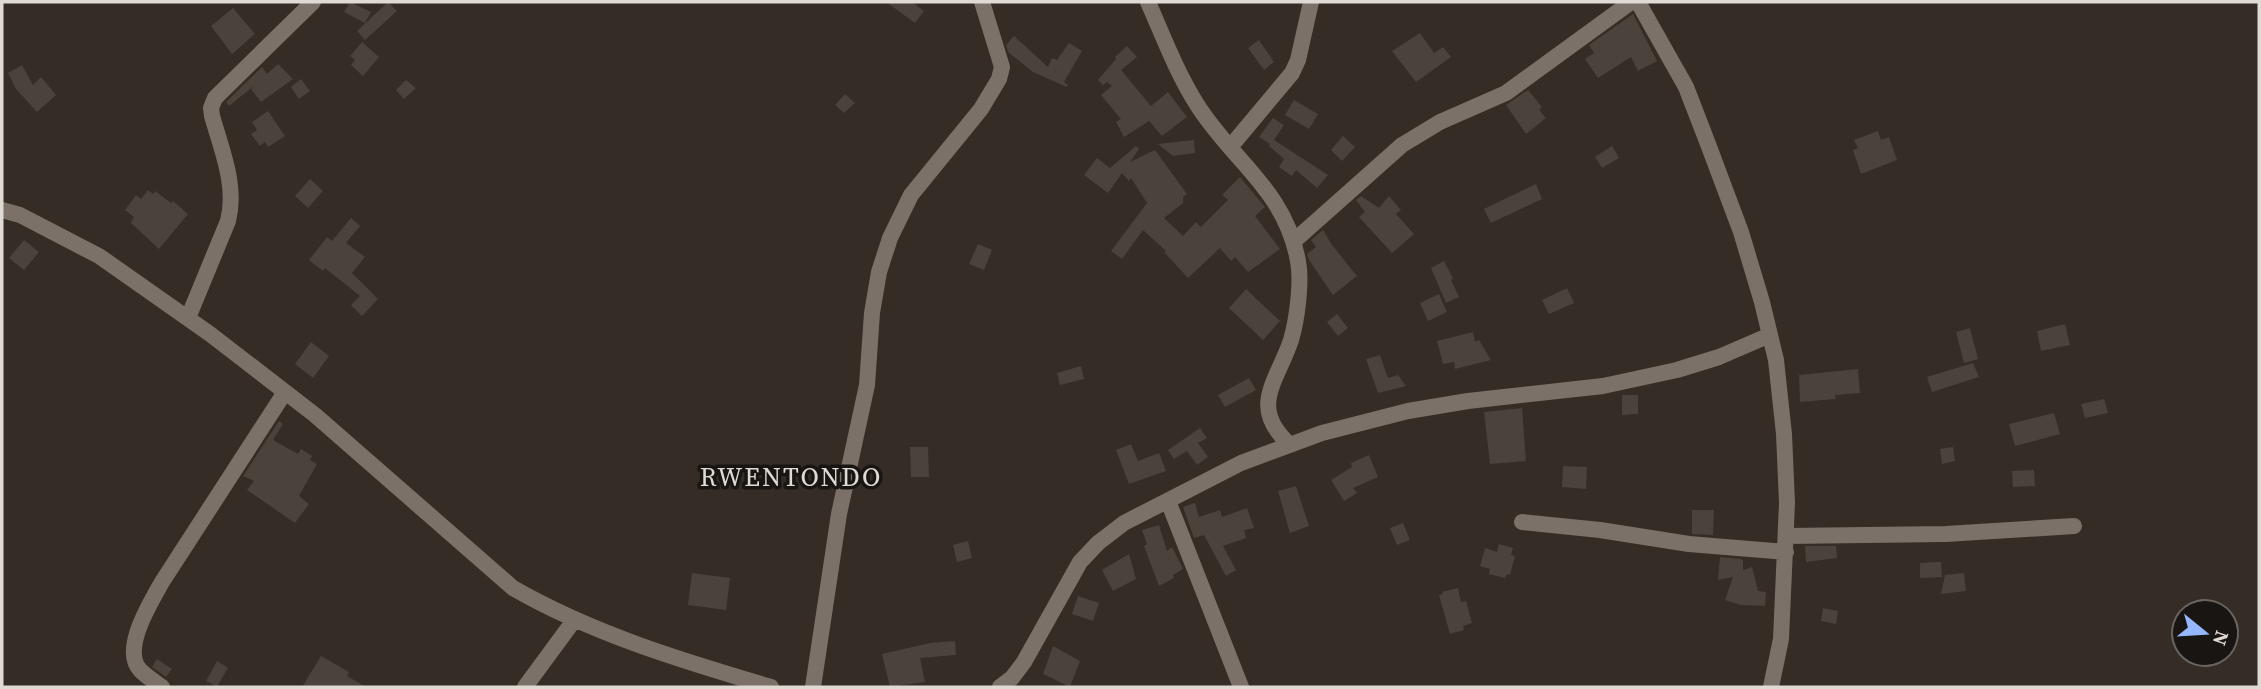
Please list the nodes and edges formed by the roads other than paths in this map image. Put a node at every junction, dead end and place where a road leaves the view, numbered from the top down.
1 (313, 2) edge
2 (982, 2) edge
3 (1148, 2) edge
4 (1311, 2) edge
5 (1631, 2) edge
6 (1637, 2) edge
7 (1231, 146) junction
8 (2, 210) edge
9 (1294, 241) junction
10 (188, 318) junction
11 (1770, 335) junction
12 (285, 392) junction
13 (1290, 445) junction
14 (1168, 501) junction
15 (1522, 522) dead end
16 (2074, 526) dead end
17 (1786, 544) junction
18 (575, 619) junction
19 (162, 687) edge
20 (525, 687) edge
21 (771, 687) edge
22 (813, 687) edge
23 (1000, 687) edge
24 (1241, 687) edge
25 (1771, 687) edge

1 - 10 street
2 - 22 street
3 - 7 street
4 - 7 street
5 - 9 street
6 - 11 street
7 - 9 street
8 - 10 street
9 - 13 street
10 - 12 street
11 - 13 street
11 - 17 street
12 - 18 street
12 - 19 street
13 - 14 street
14 - 23 street
14 - 24 street
15 - 17 street
16 - 17 street
17 - 25 street
18 - 20 street
18 - 21 street

